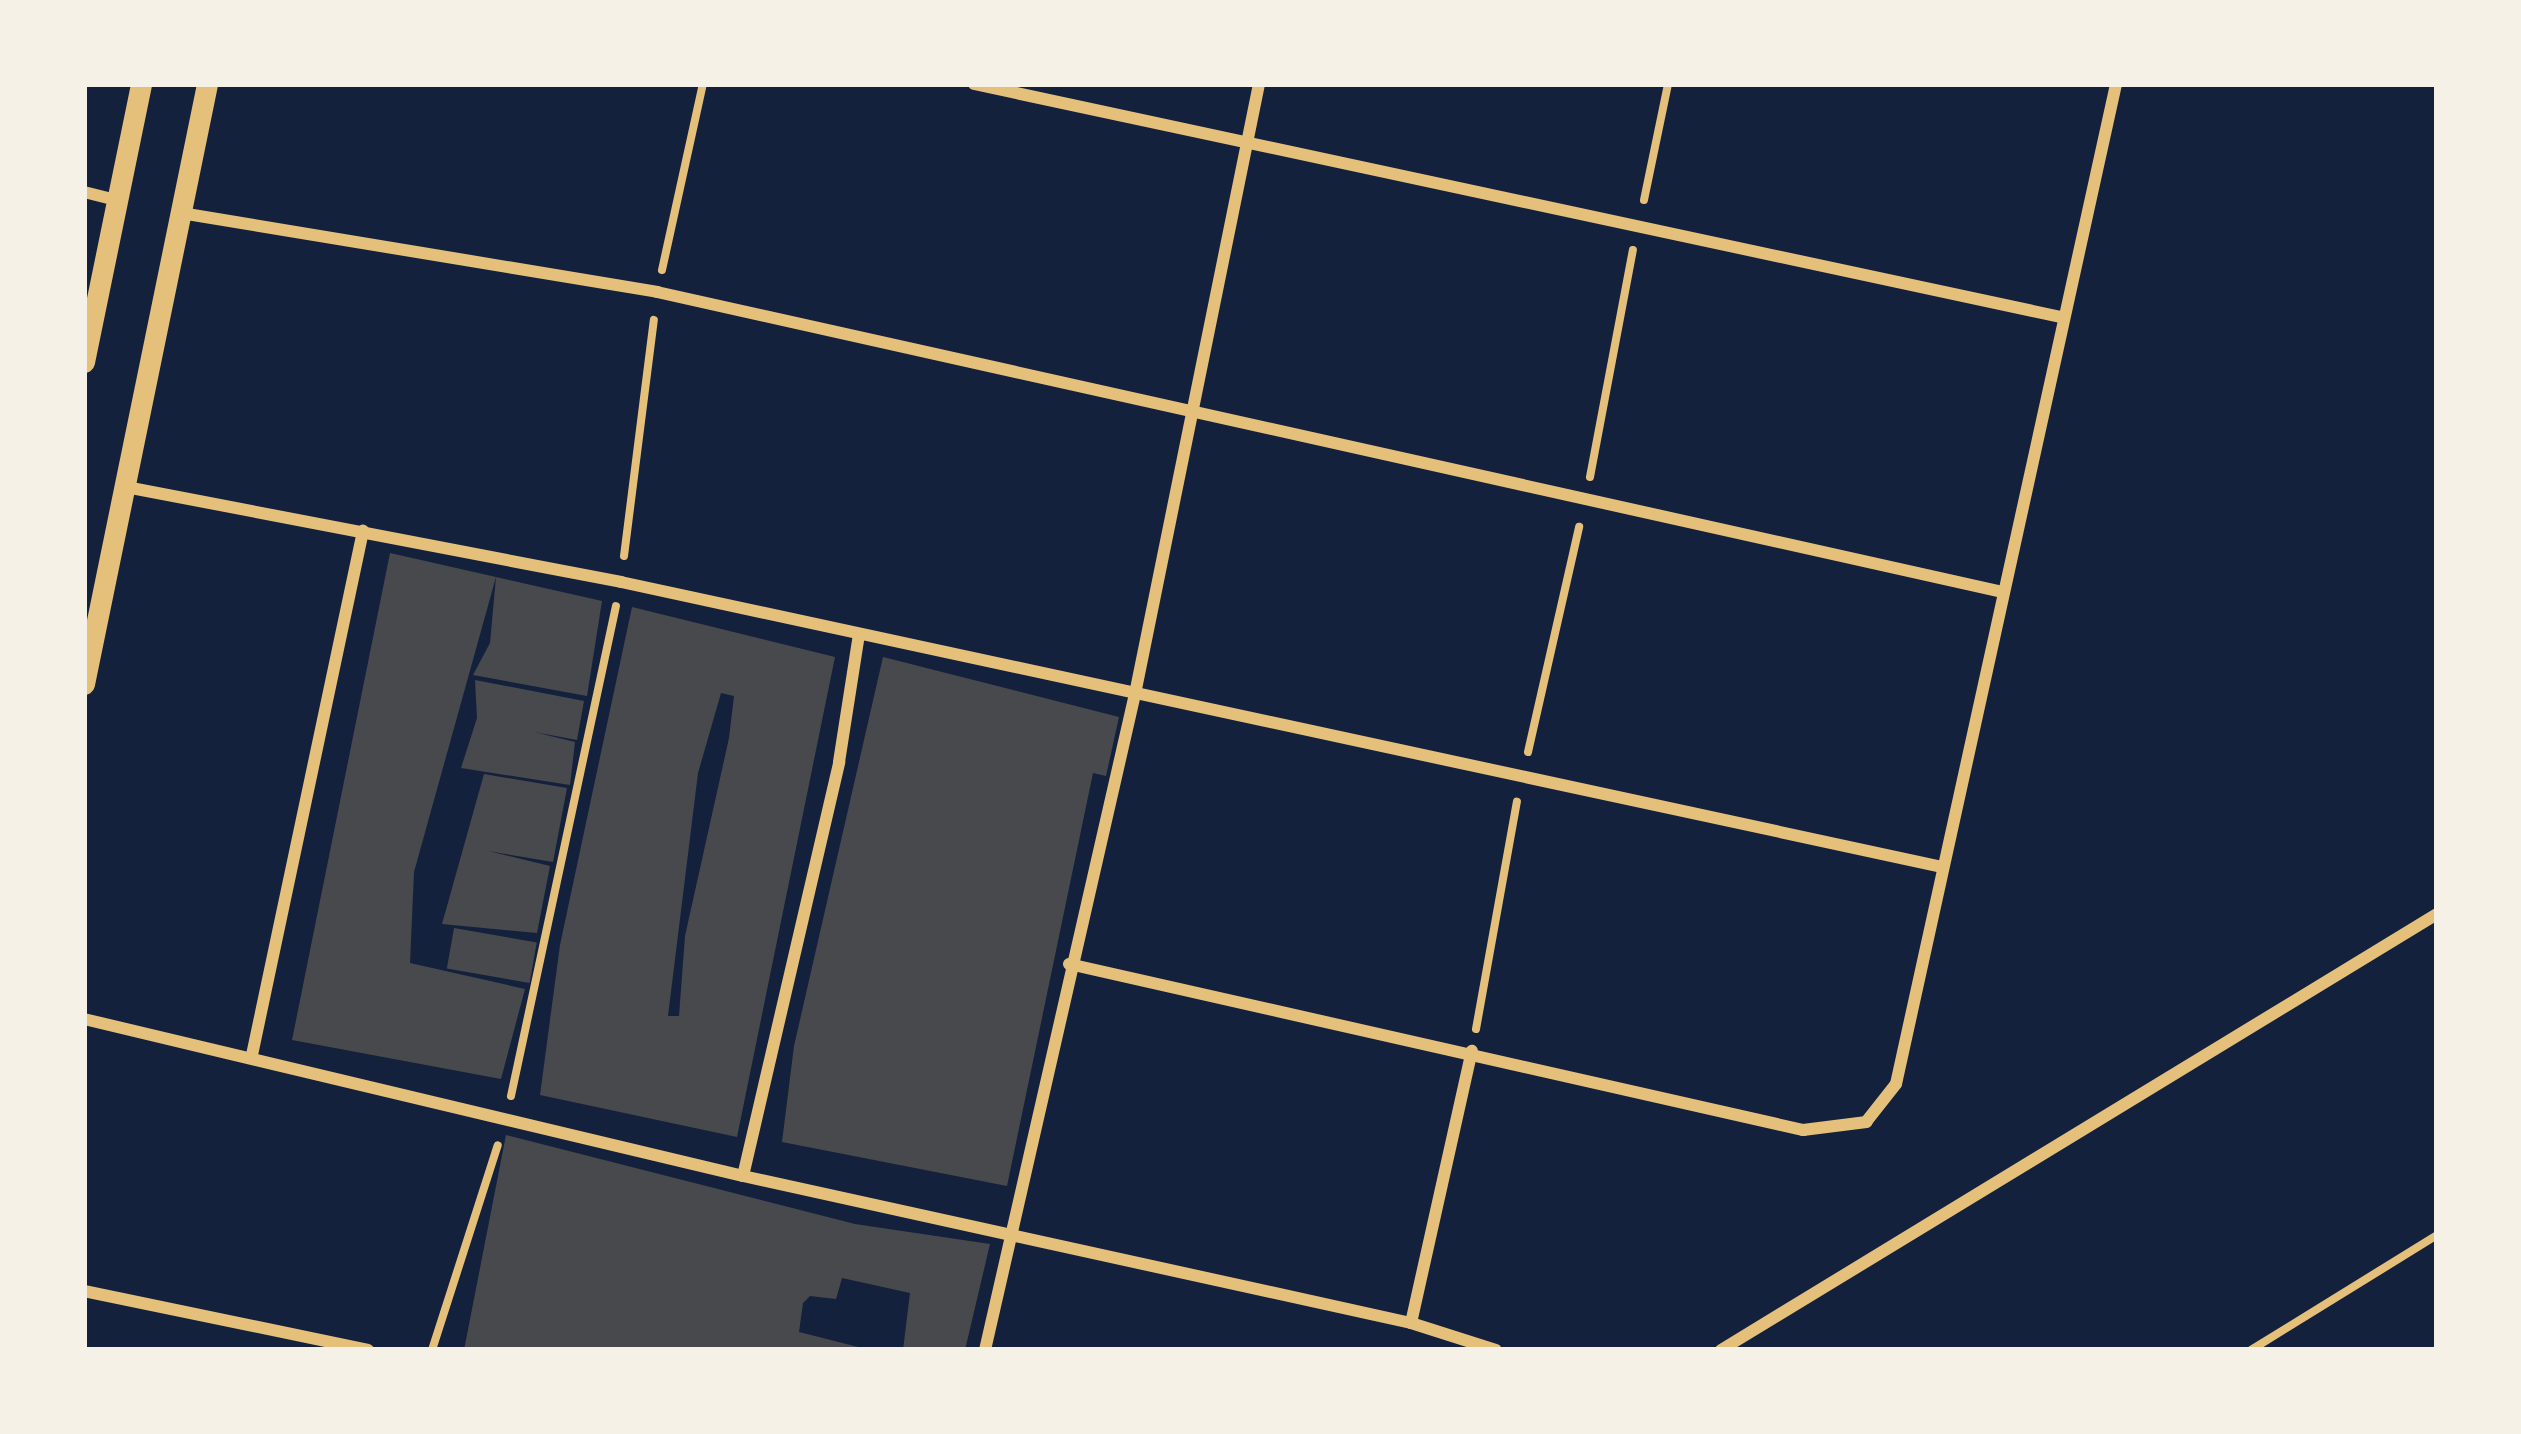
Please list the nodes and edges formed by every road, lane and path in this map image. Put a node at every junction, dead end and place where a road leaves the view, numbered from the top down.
1 (141, 84) edge
2 (207, 84) edge
3 (703, 84) edge
4 (974, 84) edge
5 (1259, 84) edge
6 (1668, 84) edge
7 (2116, 84) edge
8 (1246, 141) junction
9 (84, 192) edge
10 (118, 200) junction
11 (181, 213) junction
12 (1638, 226) junction
13 (657, 292) junction
14 (2061, 316) junction
15 (84, 362) edge
16 (1192, 408) junction
17 (126, 487) junction
18 (1586, 496) junction
19 (363, 531) junction
20 (621, 582) junction
21 (2002, 592) junction
22 (859, 635) junction
23 (84, 684) edge
24 (1135, 694) junction
25 (1522, 777) junction
26 (1943, 867) junction
27 (2437, 914) edge
28 (1069, 964) junction
29 (84, 1019) edge
30 (1472, 1051) junction
31 (252, 1054) junction
32 (507, 1118) junction
33 (743, 1176) junction
34 (1011, 1234) junction
35 (2437, 1235) edge
36 (84, 1291) edge
37 (1411, 1323) junction
38 (368, 1350) edge
39 (432, 1350) edge
40 (985, 1350) edge
41 (1496, 1350) edge
42 (1721, 1350) edge
43 (2251, 1350) edge

1 - 10 street
2 - 11 street
3 - 13 path
4 - 8 street
5 - 8 street
6 - 12 path
7 - 14 street
8 - 12 street
8 - 16 street
9 - 10 street
10 - 15 street
11 - 13 street
11 - 17 street
12 - 14 street
12 - 18 path
13 - 16 street
13 - 20 path
14 - 21 street
16 - 18 street
16 - 24 street
17 - 19 street
17 - 23 street
18 - 21 street
18 - 25 path
19 - 20 street
19 - 31 street
20 - 22 street
20 - 32 path
21 - 26 street
22 - 24 street
22 - 33 street
24 - 25 street
24 - 28 street
25 - 26 street
25 - 30 path
26 - 30 street
27 - 42 street
28 - 30 street
28 - 34 street
29 - 31 street
30 - 37 street
31 - 32 street
32 - 33 street
32 - 39 path
33 - 34 street
34 - 37 street
34 - 40 street
35 - 43 path
36 - 38 street
37 - 41 street

